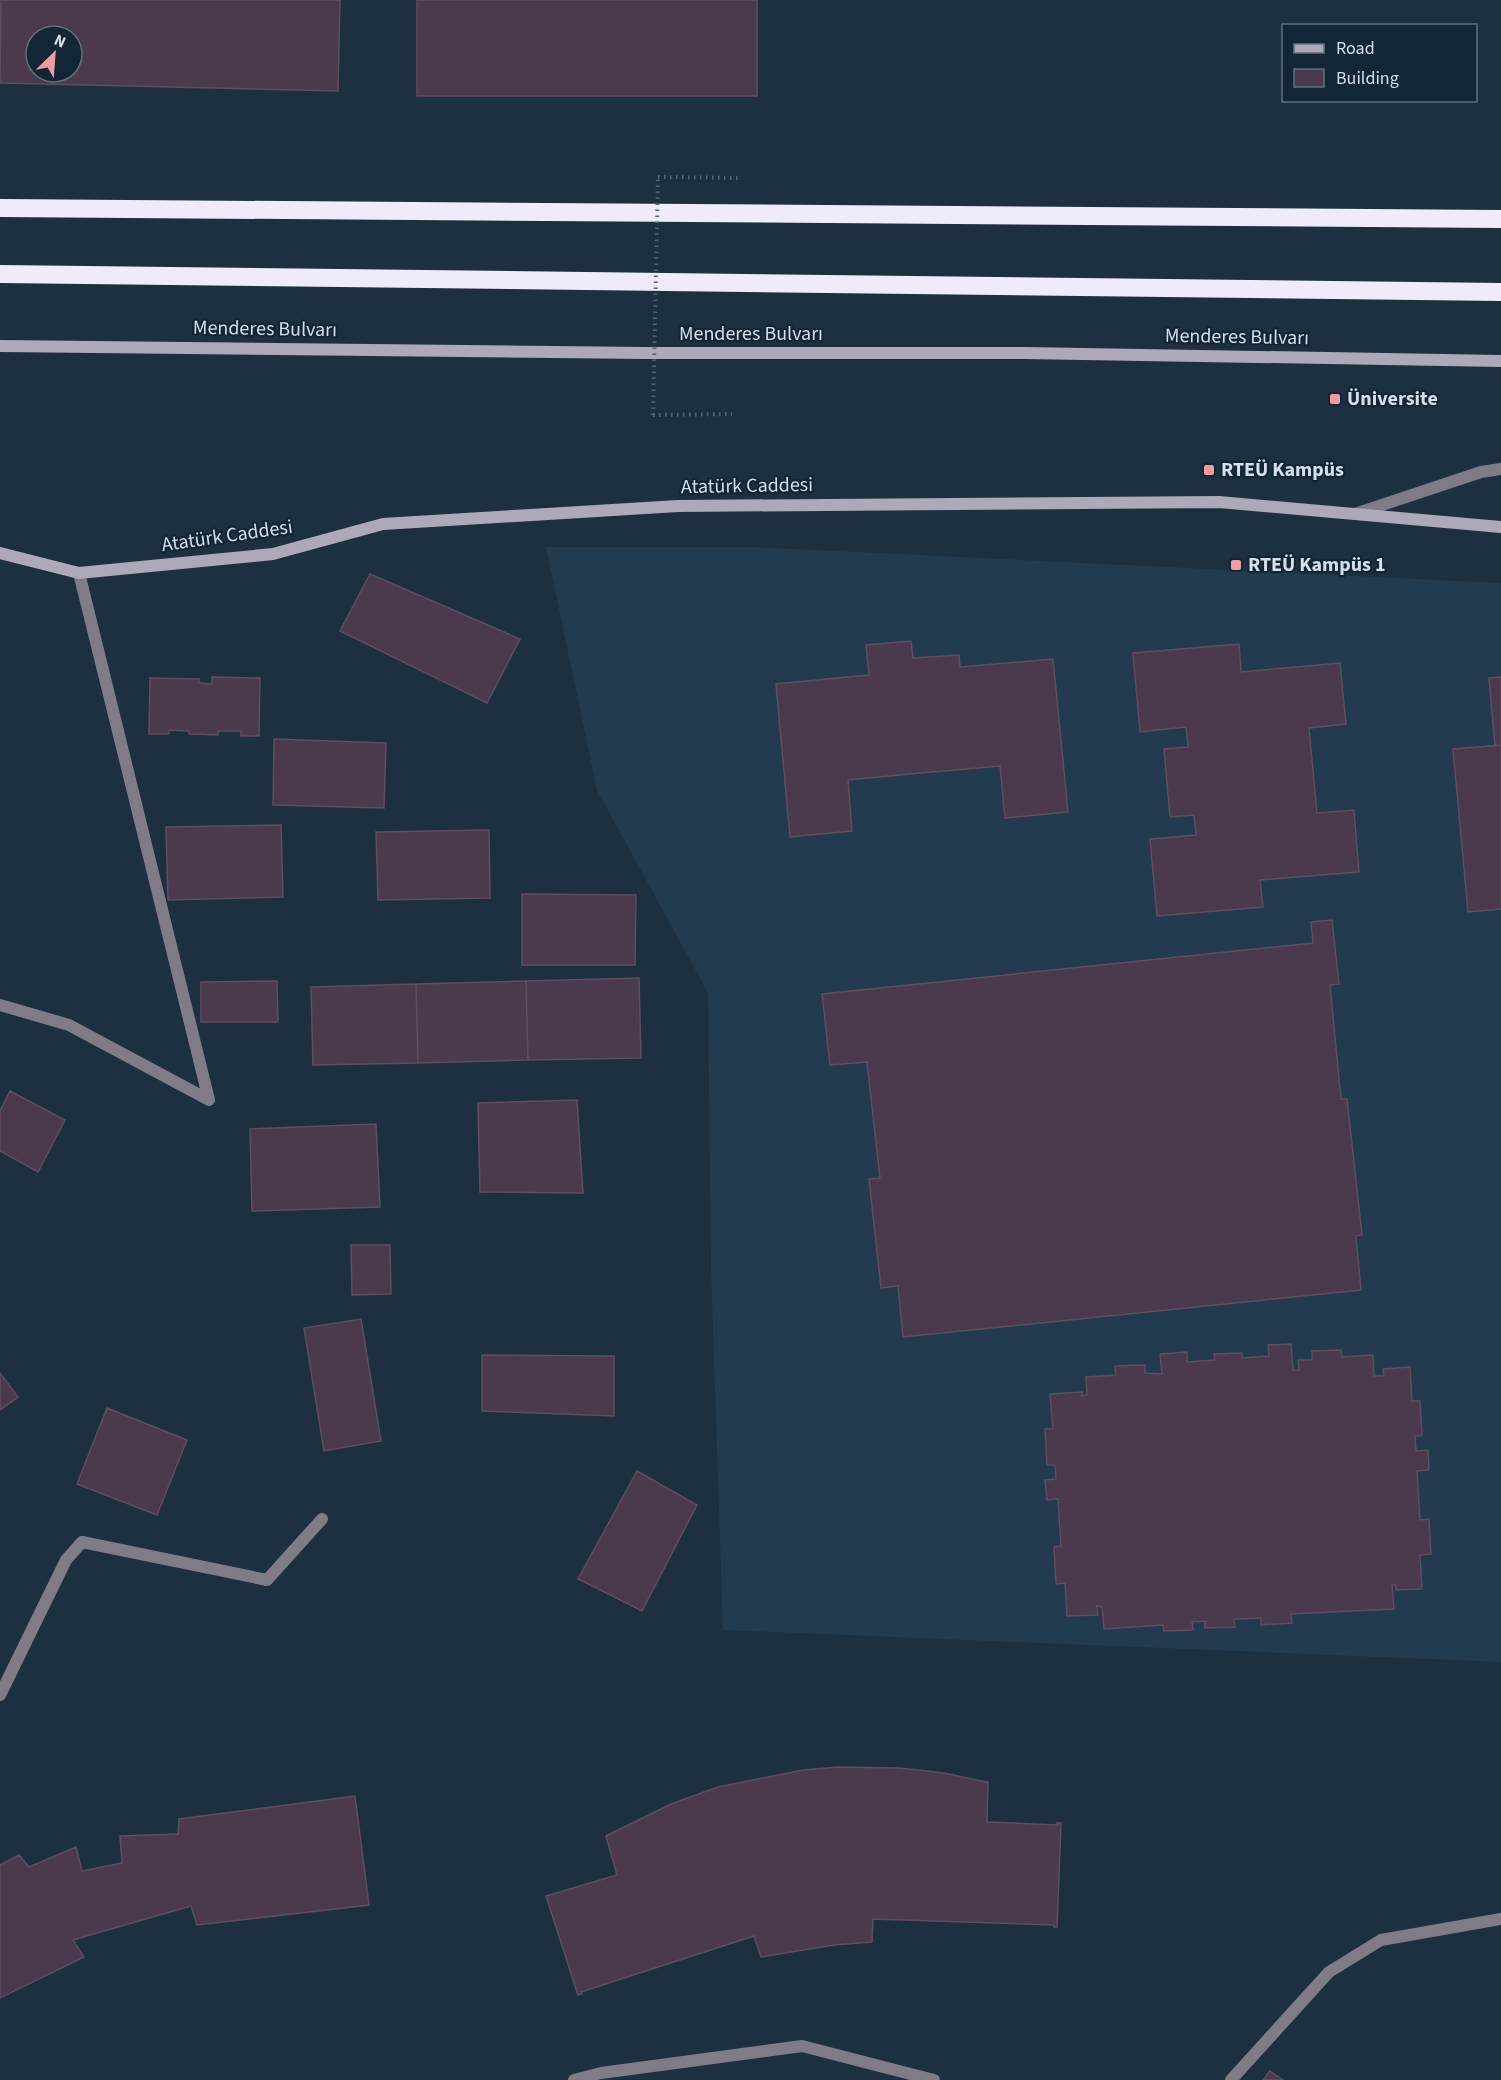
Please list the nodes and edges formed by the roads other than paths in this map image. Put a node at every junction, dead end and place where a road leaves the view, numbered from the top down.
1 (0, 208) edge
2 (1501, 219) edge
3 (0, 274) edge
4 (1501, 292) edge
5 (0, 346) edge
6 (1501, 361) edge
7 (1501, 469) edge
8 (1354, 514) junction
9 (1501, 527) edge
10 (0, 553) edge
11 (80, 573) junction
12 (0, 1005) edge
13 (322, 1519) dead end
14 (0, 1695) edge
15 (1501, 1919) edge
16 (574, 2080) edge
17 (934, 2080) edge
18 (1231, 2080) edge

1 - 2 highway
3 - 4 highway
5 - 6 street, Menderes Bulvarı
7 - 8 street
8 - 9 street, Atatürk Caddesi
8 - 11 street, Atatürk Caddesi
10 - 11 street, Atatürk Caddesi
11 - 12 street
13 - 14 street
15 - 18 street
16 - 17 street

